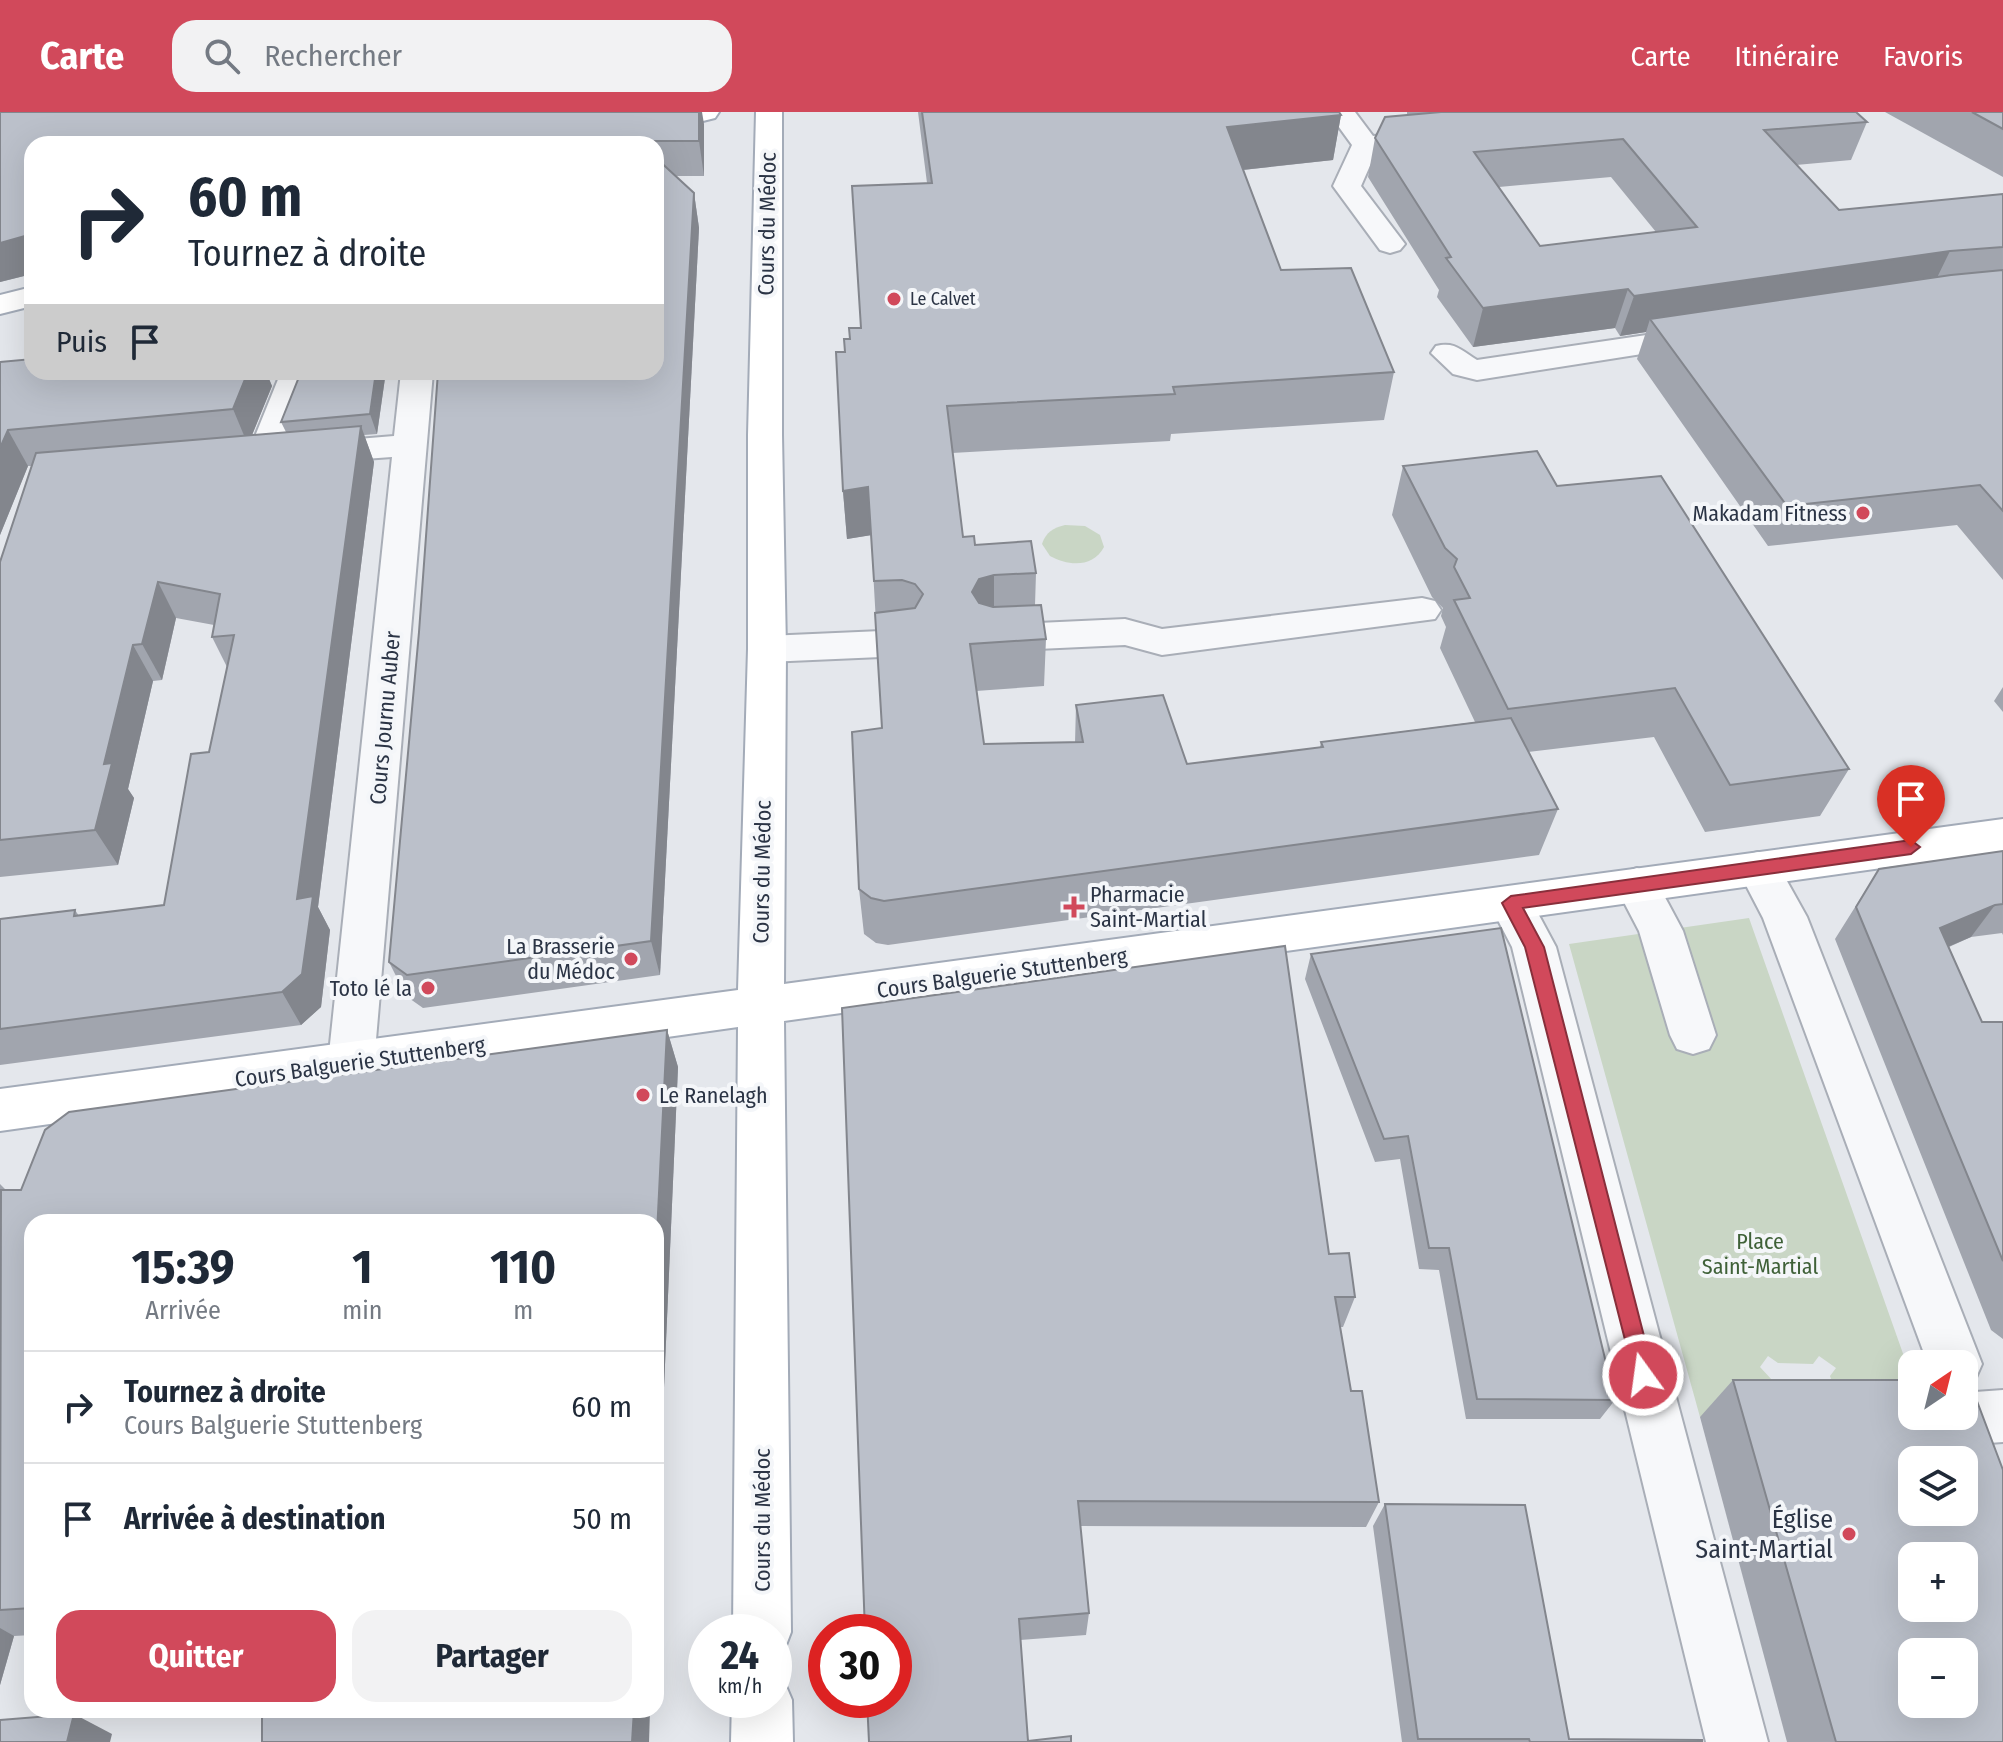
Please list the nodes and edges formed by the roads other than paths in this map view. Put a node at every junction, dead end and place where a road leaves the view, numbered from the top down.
1 (706, 112) edge
2 (769, 112) edge
3 (1353, 128) edge
4 (609, 136) edge
5 (1458, 137) edge
6 (1390, 244) dead end
7 (24, 298) edge
8 (0, 305) edge
9 (1723, 333) edge
10 (1447, 353) dead end
11 (292, 380) edge
12 (416, 380) edge
13 (411, 445) junction
14 (1422, 610) dead end
15 (994, 638) edge
16 (904, 643) edge
17 (767, 649) junction
18 (2003, 835) edge
19 (1758, 868) junction
20 (1637, 885) junction
21 (1511, 903) junction
22 (762, 1007) junction
23 (1693, 1035) dead end
24 (351, 1063) junction
25 (0, 1110) edge
26 (1950, 1350) edge
27 (1981, 1408) edge
28 (1994, 1468) edge
29 (762, 1614) edge
30 (762, 1718) edge
31 (762, 1742) edge
32 (1737, 1742) edge

1 - 4 main road
2 - 17 main road, Cours du Médoc
3 - 5 street
3 - 6 street
7 - 8 main road
9 - 10 street
11 - 13 street
12 - 13 street, Cours Journu Auber
13 - 24 street, Cours Journu Auber
14 - 15 street
16 - 17 street
17 - 22 main road, Cours du Médoc
18 - 19 main road, Cours Balguerie Stuttenberg
19 - 20 main road, Cours Balguerie Stuttenberg
19 - 26 street
20 - 21 main road, Cours Balguerie Stuttenberg
20 - 23 street
21 - 22 main road, Cours Balguerie Stuttenberg
21 - 32 street
22 - 24 main road, Cours Balguerie Stuttenberg
22 - 29 main road, Cours du Médoc
24 - 25 main road, Cours Balguerie Stuttenberg
27 - 28 street
30 - 31 main road

